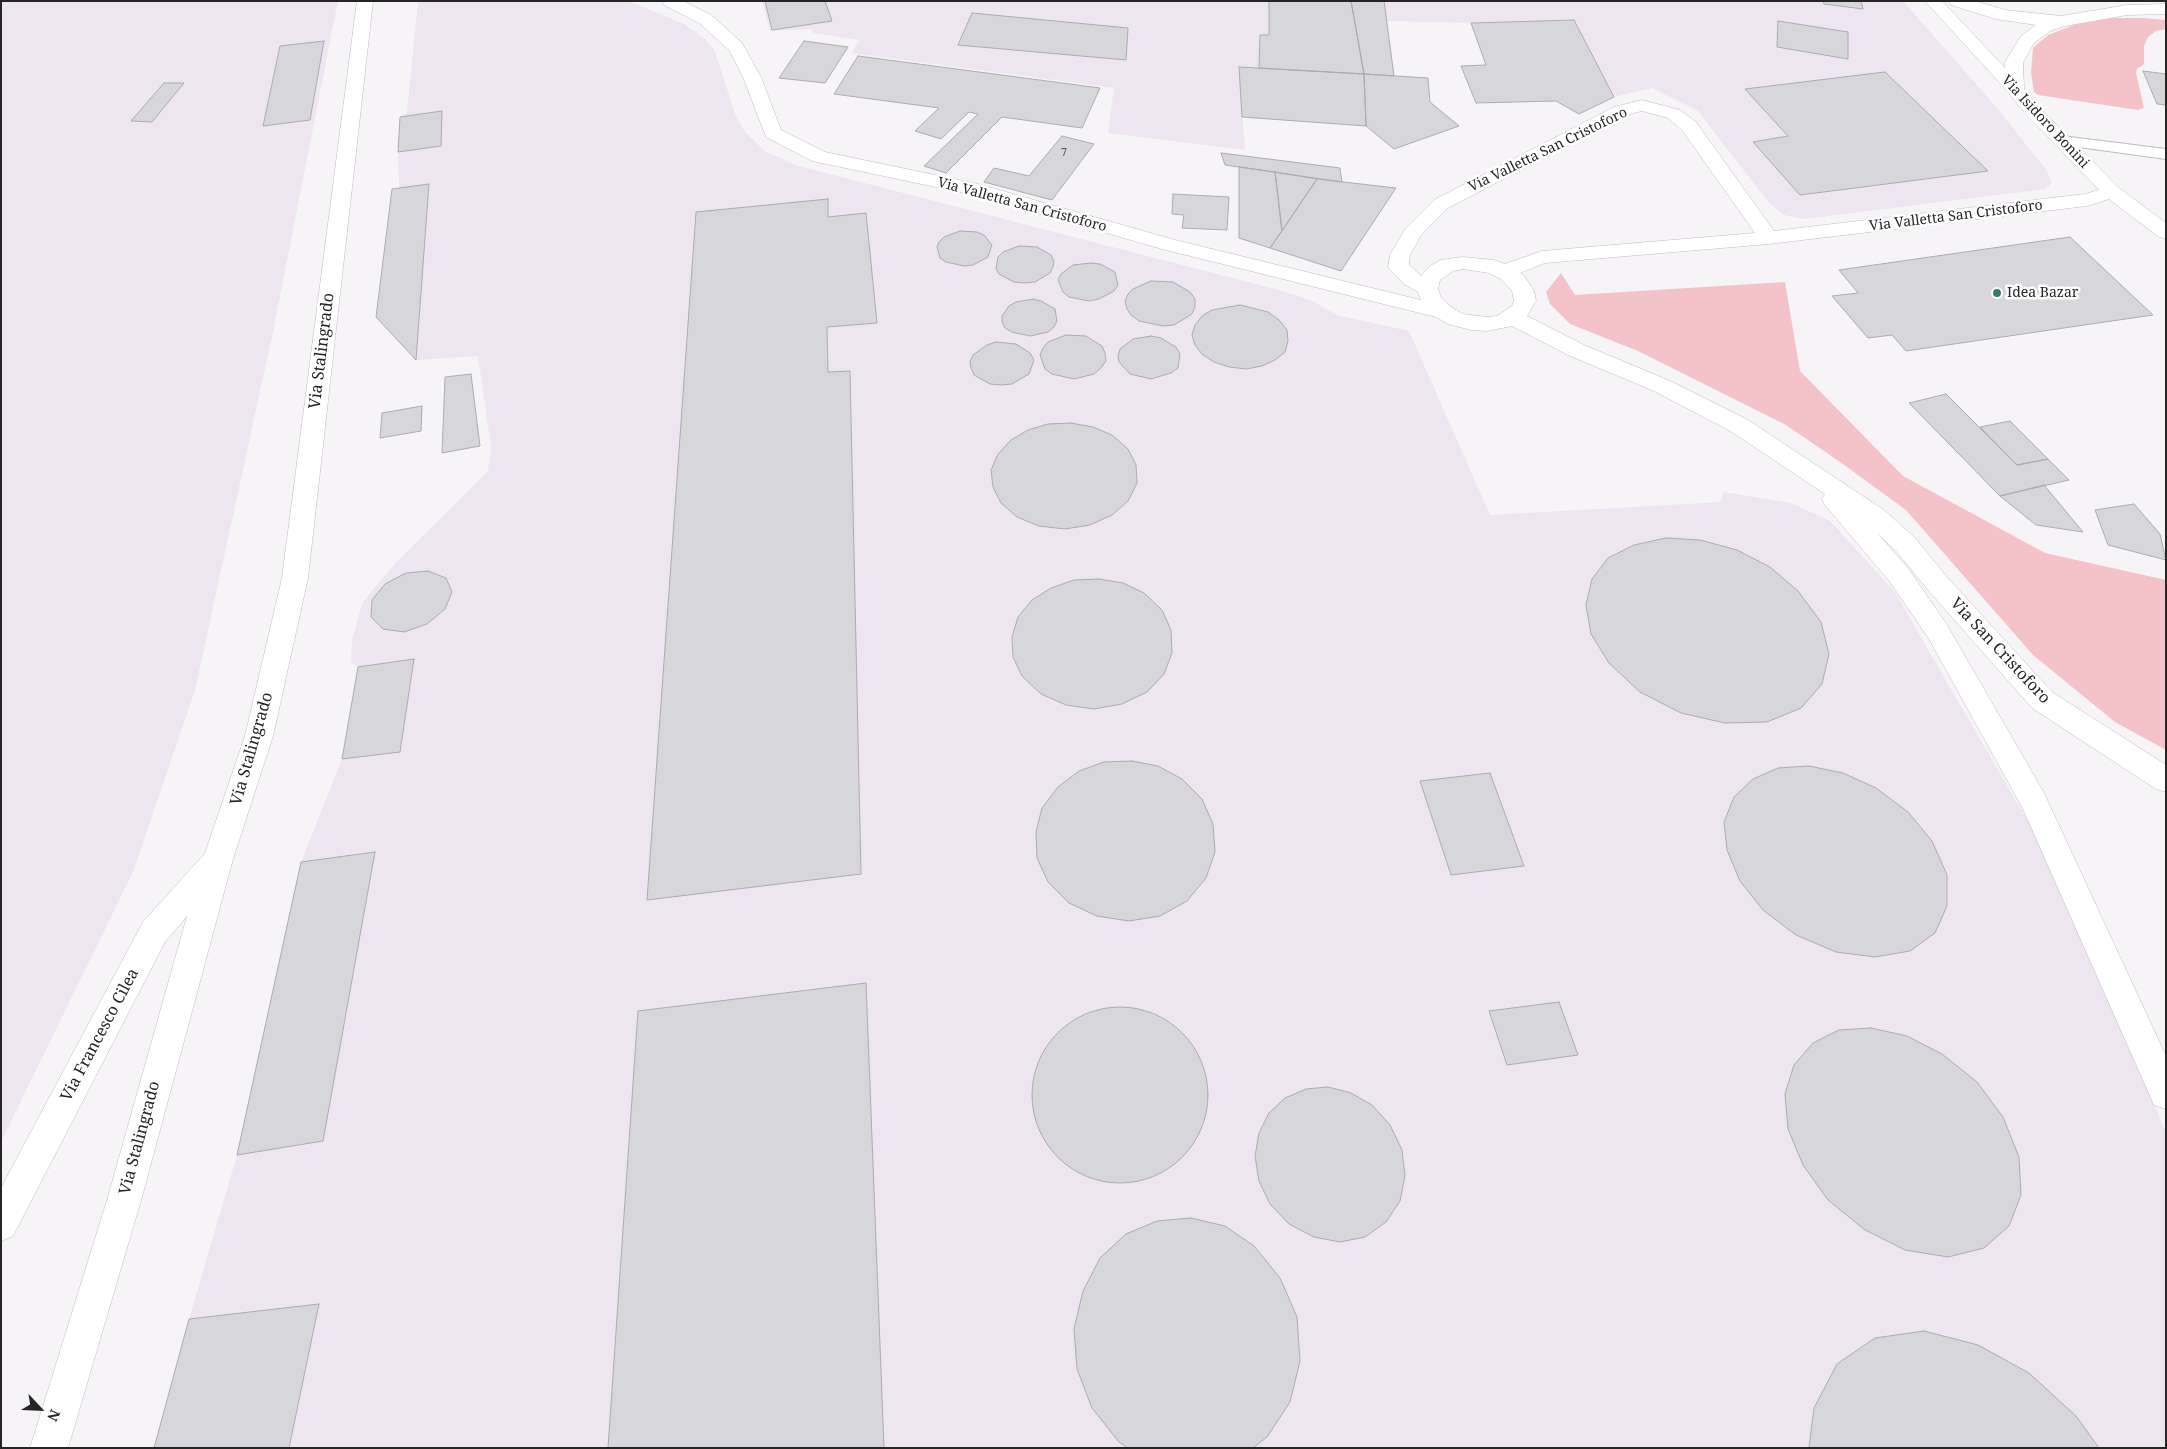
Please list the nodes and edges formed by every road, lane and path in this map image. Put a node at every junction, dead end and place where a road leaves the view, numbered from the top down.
1 (365, 1) edge
2 (670, 1) edge
3 (1933, 1) edge
4 (1957, 1) edge
5 (2157, 1) edge
6 (2166, 3) edge
7 (2166, 9) edge
8 (2062, 21) junction
9 (2015, 89) junction
10 (2062, 140) junction
11 (2166, 154) edge
12 (2112, 192) junction
13 (2166, 233) edge
14 (1769, 238) junction
15 (1508, 274) junction
16 (1428, 289) junction
17 (1443, 312) junction
18 (1512, 318) junction
19 (1810, 472) junction
20 (2166, 780) edge
21 (218, 859) junction
22 (2166, 1093) edge
23 (1, 1224) edge
24 (49, 1448) edge

1 - 21 street, Via Stalingrado
2 - 17 street, Via Valletta San Cristoforo
3 - 9 street, Via Isidoro Bonini
4 - 8 street
5 - 6 street
7 - 8 street
8 - 9 street
9 - 10 street, Via Isidoro Bonini
10 - 11 lane
10 - 12 street, Via Isidoro Bonini
12 - 13 street, Via Isidoro Bonini
12 - 14 street, Via Valletta San Cristoforo
14 - 15 street, Via Valletta San Cristoforo
14 - 16 street, Via Valletta San Cristoforo
15 - 16 street
15 - 18 street
16 - 17 street
17 - 18 street
18 - 19 street, Via San Cristoforo
19 - 20 street, Via San Cristoforo
19 - 22 street
21 - 23 street, Via Francesco Cilea
21 - 24 street, Via Stalingrado

